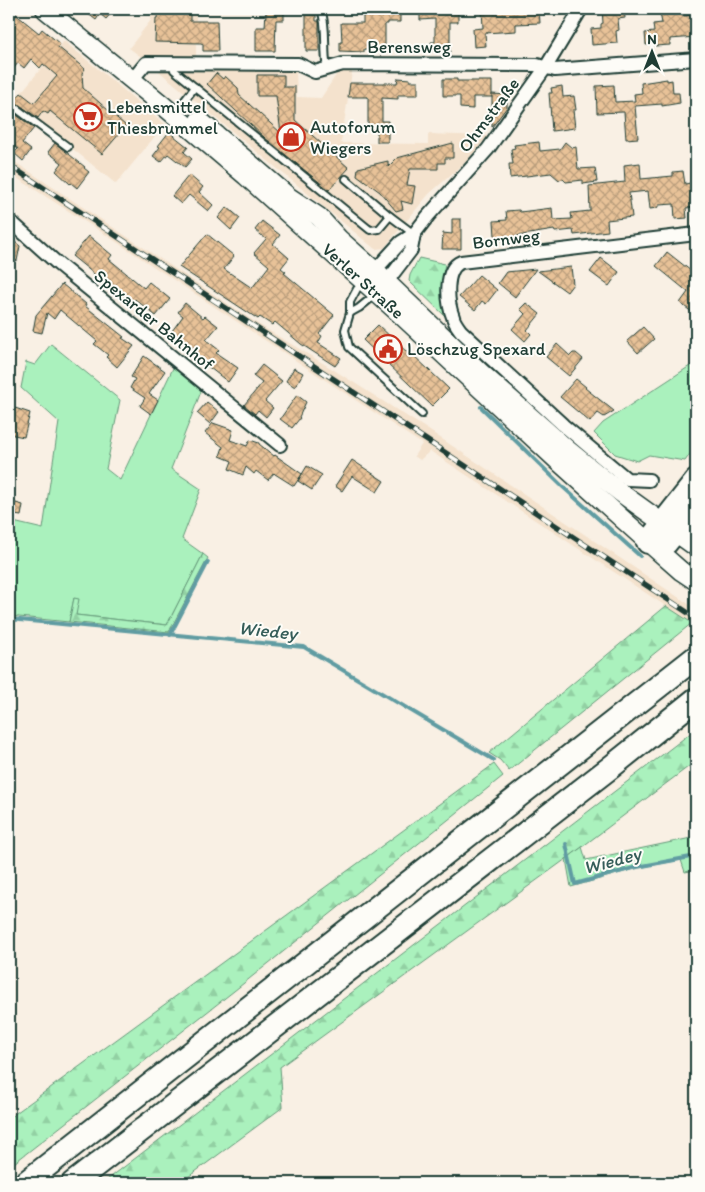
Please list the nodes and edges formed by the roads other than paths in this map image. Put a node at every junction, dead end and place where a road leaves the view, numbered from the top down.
1 (45, 9) edge
2 (61, 9) edge
3 (321, 9) edge
4 (581, 9) edge
5 (696, 60) edge
6 (174, 64) junction
7 (546, 67) junction
8 (327, 69) junction
9 (136, 76) junction
10 (195, 87) junction
11 (9, 103) edge
12 (182, 105) junction
13 (68, 148) dead end
14 (346, 179) dead end
15 (390, 216) junction
16 (9, 220) edge
17 (414, 234) junction
18 (696, 234) edge
19 (376, 282) junction
20 (350, 313) junction
21 (422, 414) dead end
22 (280, 445) dead end
23 (649, 480) dead end
24 (696, 481) edge
25 (696, 506) edge
26 (668, 528) junction
27 (654, 547) junction
28 (696, 547) edge
29 (696, 581) edge
30 (695, 658) edge
31 (696, 699) edge
32 (25, 1183) edge
33 (73, 1183) edge

1 - 9 main road, Verler Straße
2 - 9 main road, Verler Straße
3 - 8 lane
4 - 7 street, Ohmstraße
5 - 7 street, Berensweg
6 - 8 street, Berensweg
6 - 9 street, Berensweg
6 - 10 lane
7 - 8 street, Berensweg
7 - 17 street, Ohmstraße
9 - 12 main road, Verler Straße
9 - 19 main road, Verler Straße
10 - 12 lane
10 - 15 lane
11 - 13 lane
12 - 19 main road, Verler Straße
14 - 15 lane
15 - 17 lane
16 - 22 street, Spexarder Bahnhof
17 - 19 street, Ohmstraße
18 - 23 street, Bornweg
19 - 20 lane
19 - 20 lane
19 - 26 main road, Verler Straße
19 - 27 main road, Verler Straße
20 - 21 lane
24 - 26 highway
25 - 26 highway
26 - 27 highway
26 - 28 main road, Verler Straße
27 - 29 main road, Verler Straße
30 - 32 highway
31 - 33 highway

